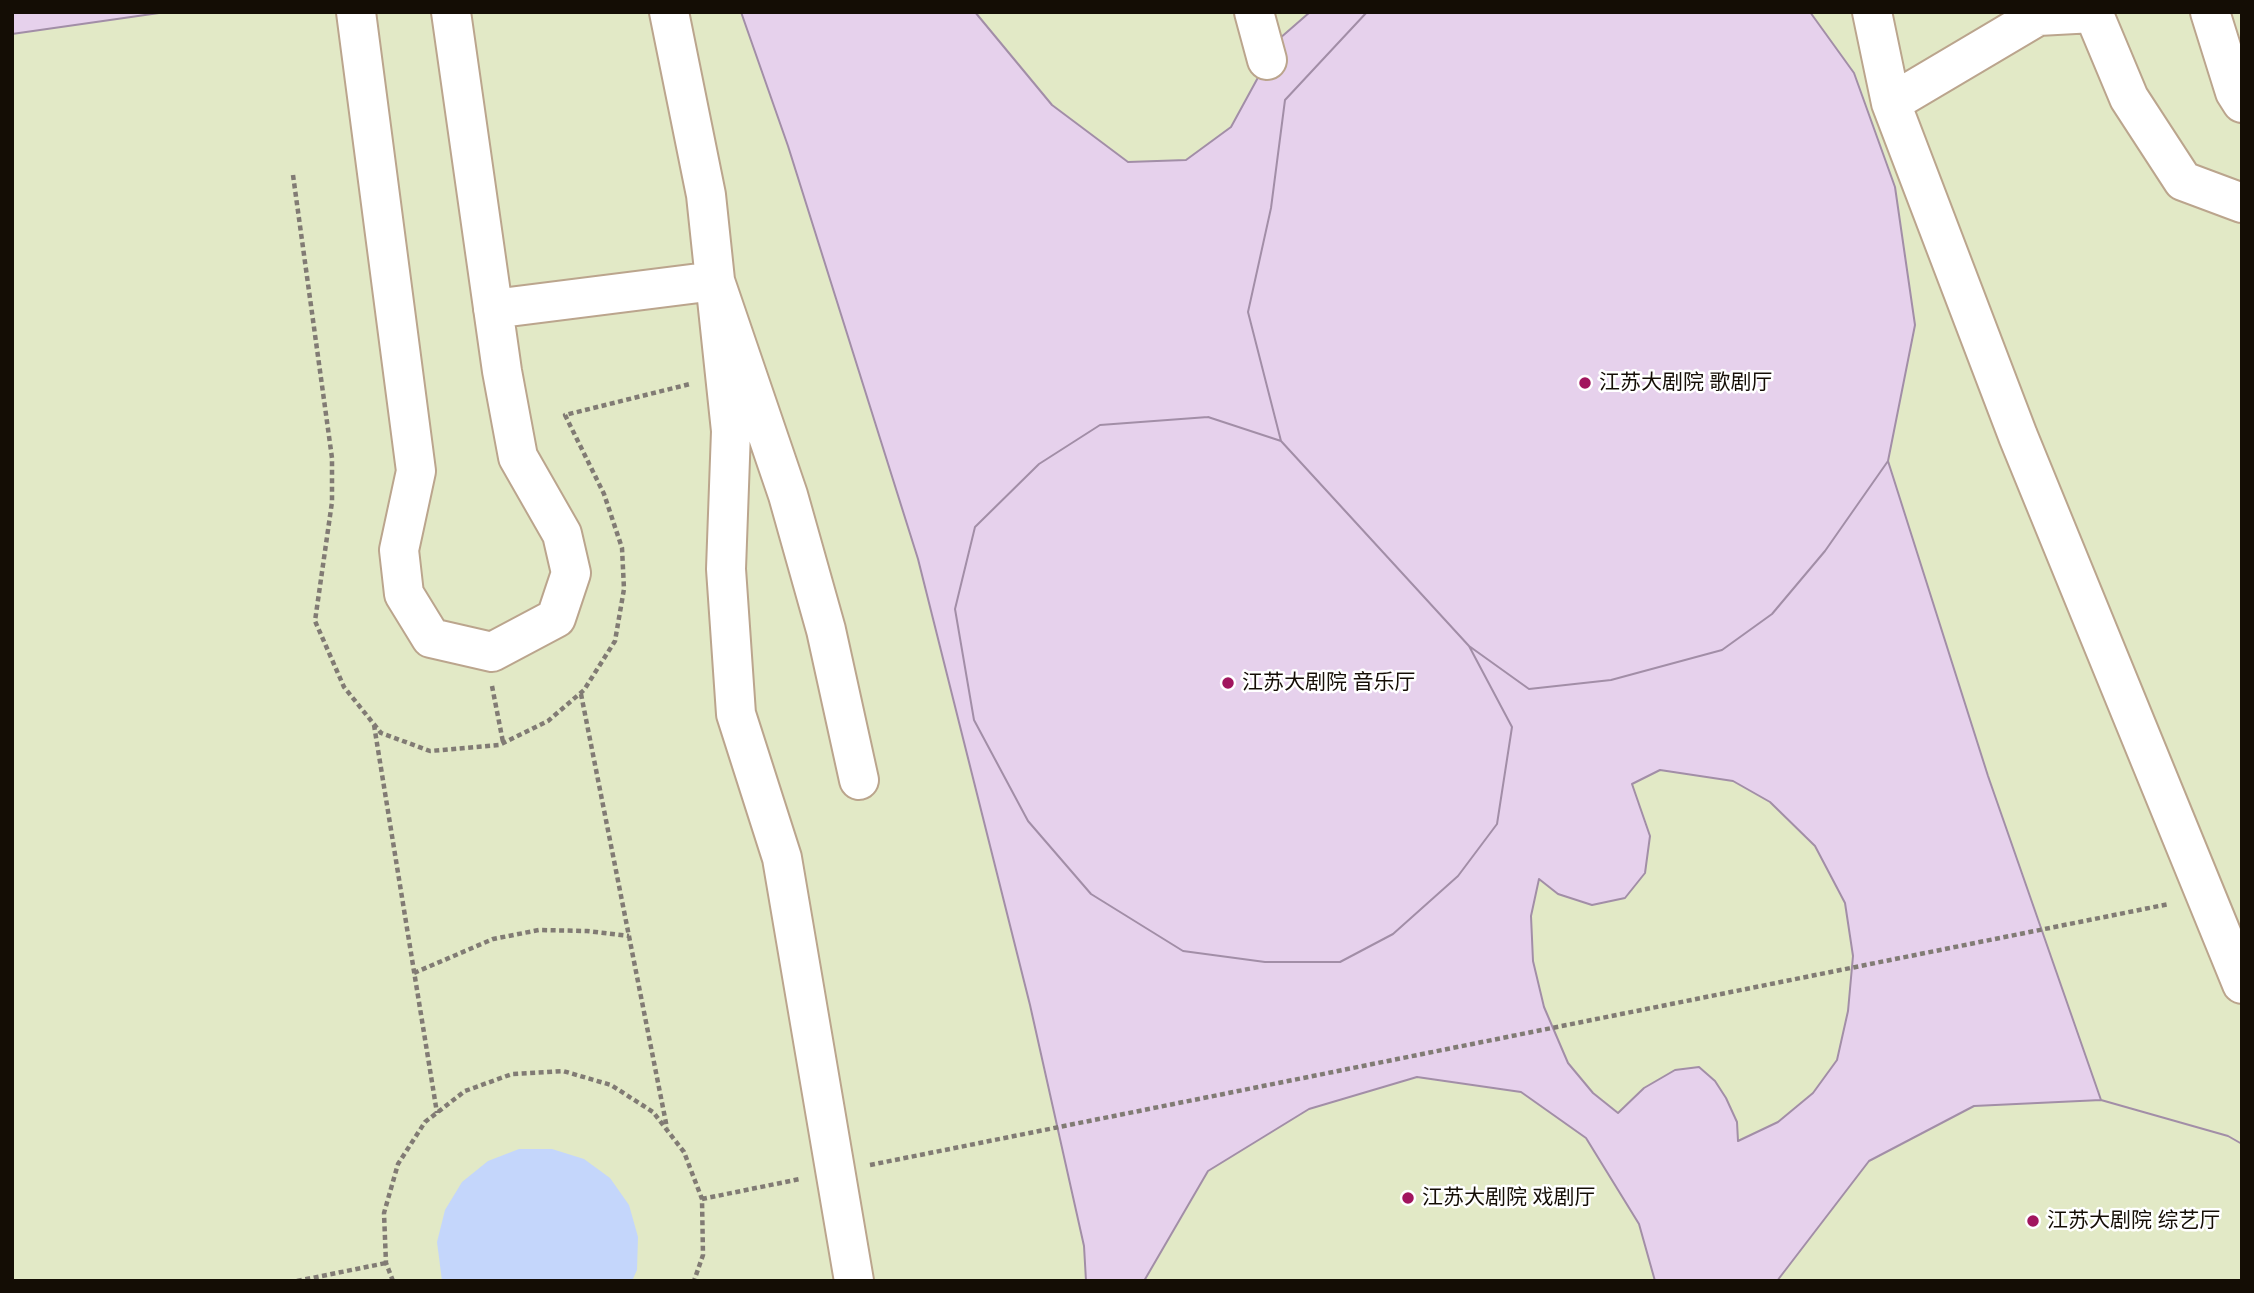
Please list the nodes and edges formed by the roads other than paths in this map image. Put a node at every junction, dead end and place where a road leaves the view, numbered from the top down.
1 (356, 12) edge
2 (451, 12) edge
3 (669, 12) edge
4 (1254, 12) edge
5 (1872, 12) edge
6 (2210, 12) edge
7 (2093, 13) edge
8 (1267, 60) dead end
9 (1891, 103) junction
10 (2242, 103) edge
11 (2242, 203) edge
12 (715, 281) junction
13 (493, 309) junction
14 (859, 780) dead end
15 (2242, 985) edge
16 (854, 1281) edge

1 - 13 street
2 - 13 street
3 - 12 street
4 - 8 street
5 - 9 street
6 - 10 street
7 - 9 street
7 - 11 street
9 - 15 street
12 - 13 street
12 - 14 street
12 - 16 street

